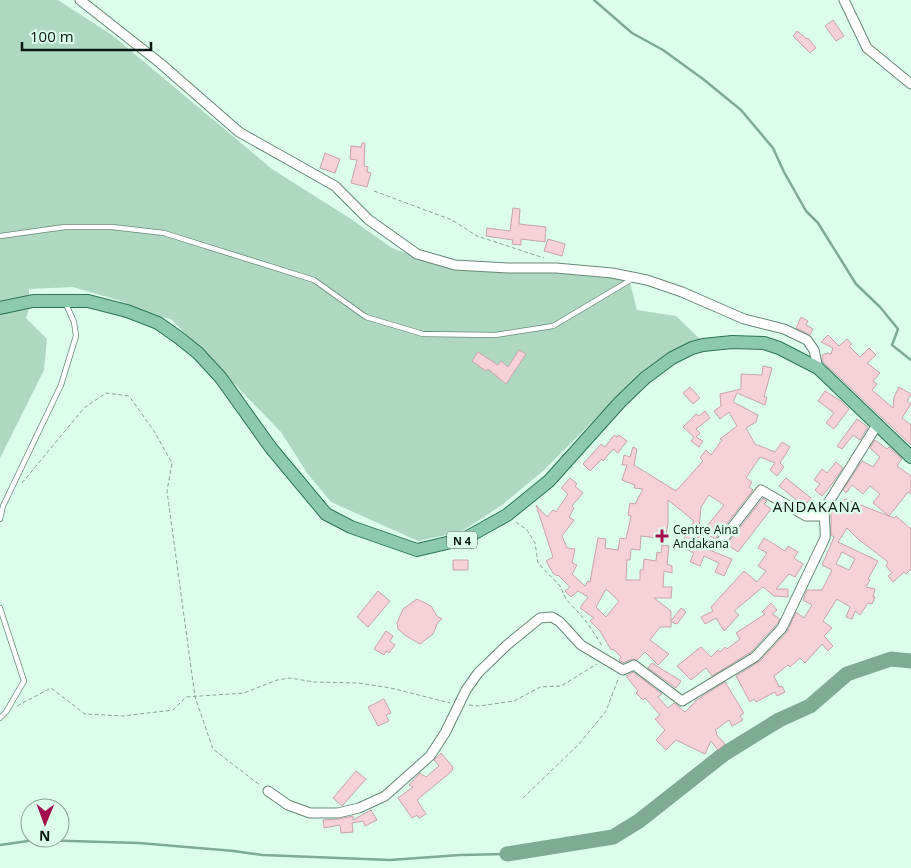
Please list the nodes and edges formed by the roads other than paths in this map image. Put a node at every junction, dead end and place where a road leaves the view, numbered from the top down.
1 (80, 0) edge
2 (844, 0) edge
3 (911, 84) edge
4 (0, 236) edge
5 (635, 278) junction
6 (64, 300) junction
7 (0, 308) edge
8 (818, 368) junction
9 (877, 425) junction
10 (911, 457) edge
11 (824, 516) junction
12 (0, 519) edge
13 (720, 543) dead end
14 (0, 608) edge
15 (0, 718) edge
16 (268, 791) road end

1 - 5 street
2 - 3 street
4 - 5 lane
5 - 8 street
6 - 7 main road, N 4
6 - 8 main road, N 4
6 - 12 lane
8 - 9 main road, N 4
9 - 10 main road, N 4
9 - 11 street
11 - 13 street
11 - 16 street
14 - 15 lane

